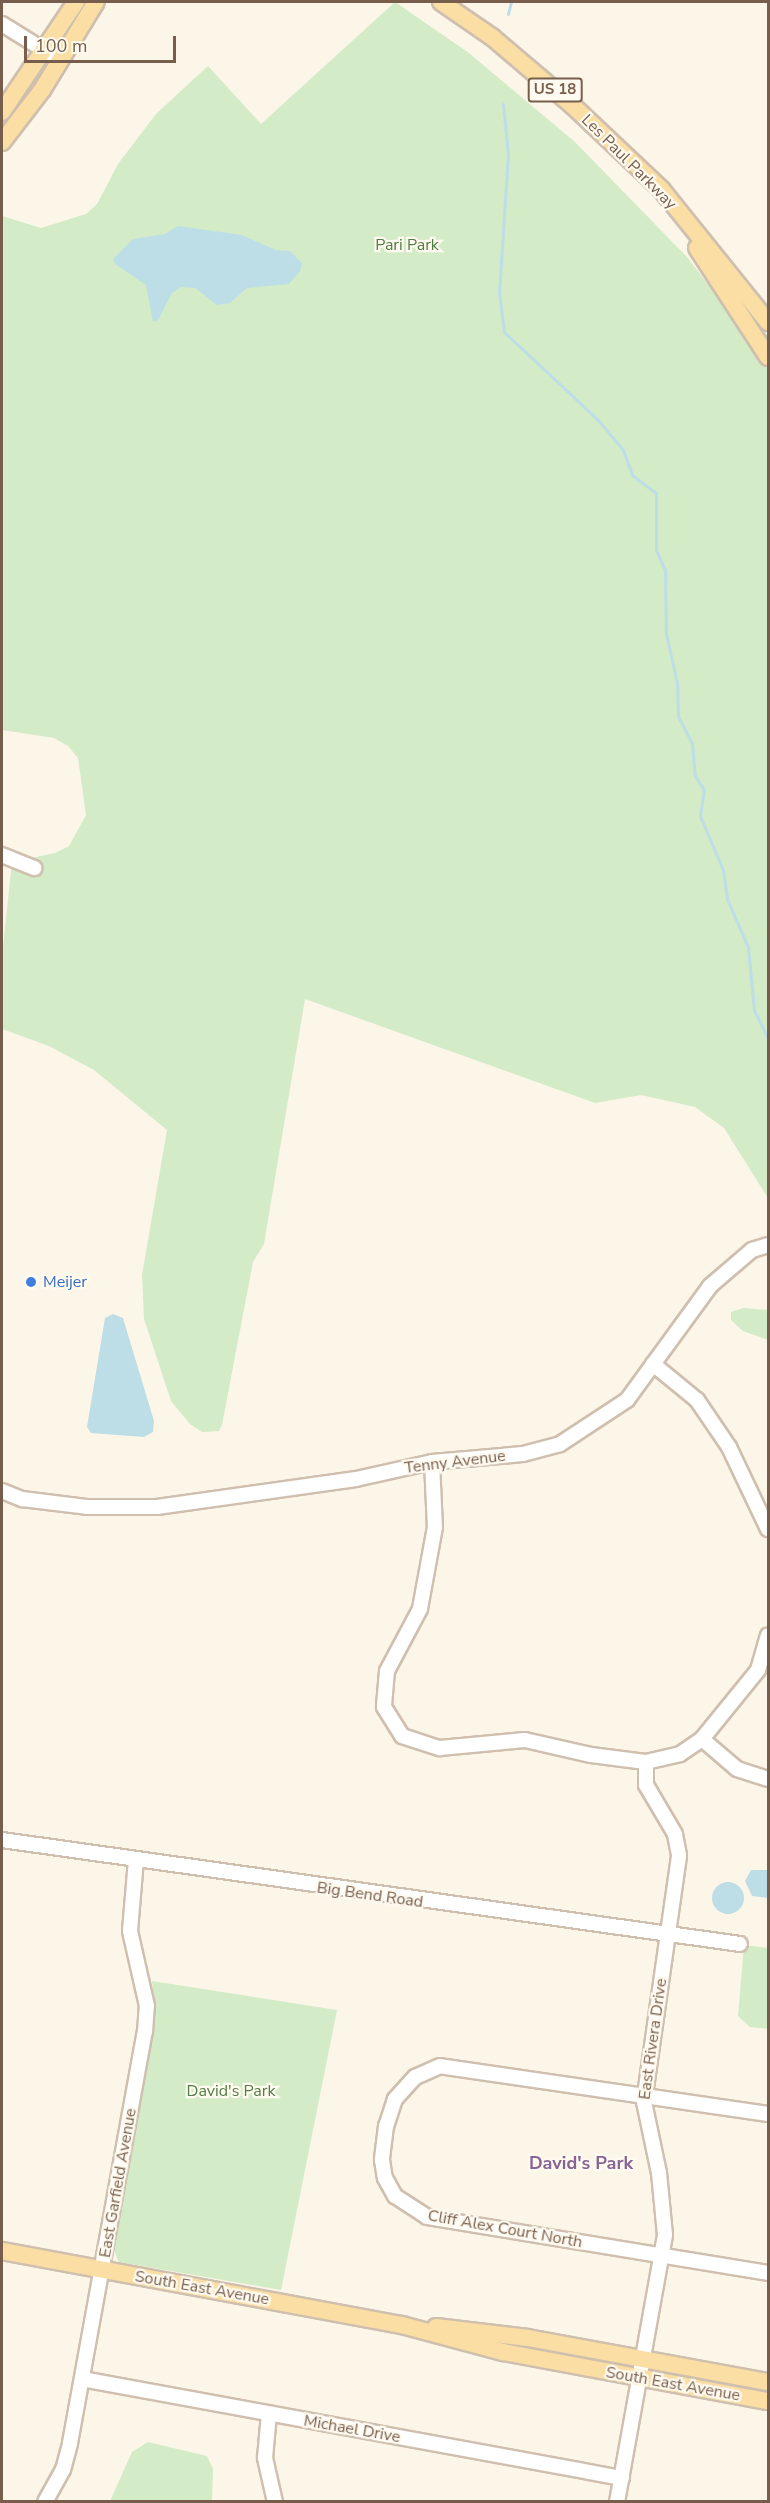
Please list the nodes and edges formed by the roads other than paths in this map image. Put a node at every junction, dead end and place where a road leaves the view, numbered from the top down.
1 (76, 2) edge
2 (96, 2) edge
3 (441, 2) edge
4 (2, 24) edge
5 (53, 56) junction
6 (2, 112) edge
7 (2, 142) edge
8 (661, 189) junction
9 (768, 322) edge
10 (768, 357) edge
11 (2, 855) edge
12 (35, 868) dead end
13 (768, 1245) edge
14 (653, 1364) junction
15 (432, 1462) junction
16 (2, 1491) edge
17 (22, 1499) junction
18 (2, 1503) edge
19 (768, 1528) edge
20 (768, 1635) edge
21 (702, 1739) junction
22 (646, 1761) junction
23 (768, 1779) edge
24 (2, 1840) edge
25 (136, 1860) junction
26 (668, 1934) junction
27 (740, 1944) dead end
28 (645, 2096) junction
29 (768, 2114) edge
30 (2, 2252) edge
31 (663, 2256) junction
32 (102, 2270) junction
33 (768, 2273) edge
34 (402, 2325) junction
35 (644, 2359) junction
36 (640, 2378) junction
37 (82, 2379) junction
38 (768, 2382) edge
39 (768, 2402) edge
40 (269, 2414) junction
41 (622, 2478) junction
42 (45, 2502) edge
43 (275, 2502) edge
44 (617, 2502) edge

1 - 5 main road
2 - 5 main road
3 - 8 main road, Les Paul Parkway / US 18
4 - 5 street
5 - 6 main road
5 - 7 main road
8 - 9 main road, Les Paul Parkway / US 18
8 - 10 main road
11 - 12 street
13 - 14 street, Tenny Avenue
14 - 15 street, Tenny Avenue
14 - 19 street
15 - 17 street, Tenny Avenue
15 - 22 street
16 - 17 street, Tenny Avenue
17 - 18 street, Tenny Avenue
20 - 21 street
21 - 22 street
21 - 23 street
22 - 26 street, East Rivera Drive
24 - 25 street, Big Bend Road
25 - 26 street, Big Bend Road
25 - 32 street, East Garfield Avenue
26 - 27 street, Big Bend Road
26 - 28 street, East Rivera Drive
28 - 29 street, Cliff Alex Court North
28 - 31 street, East Rivera Drive
28 - 31 street, Cliff Alex Court North
30 - 32 main road, South East Avenue
31 - 33 street, Cliff Alex Court North
31 - 35 street, East Rivera Drive
32 - 34 main road, South East Avenue
32 - 37 street, East Garfield Avenue
34 - 35 main road, South East Avenue
34 - 36 main road, South East Avenue
35 - 36 street, East Rivera Drive
35 - 38 main road, South East Avenue
36 - 39 main road, South East Avenue
36 - 41 street, East Rivera Drive
37 - 40 street, Michael Drive
37 - 42 street, East Garfield Avenue
40 - 41 street, Michael Drive
40 - 43 street
41 - 44 street, East Rivera Drive

